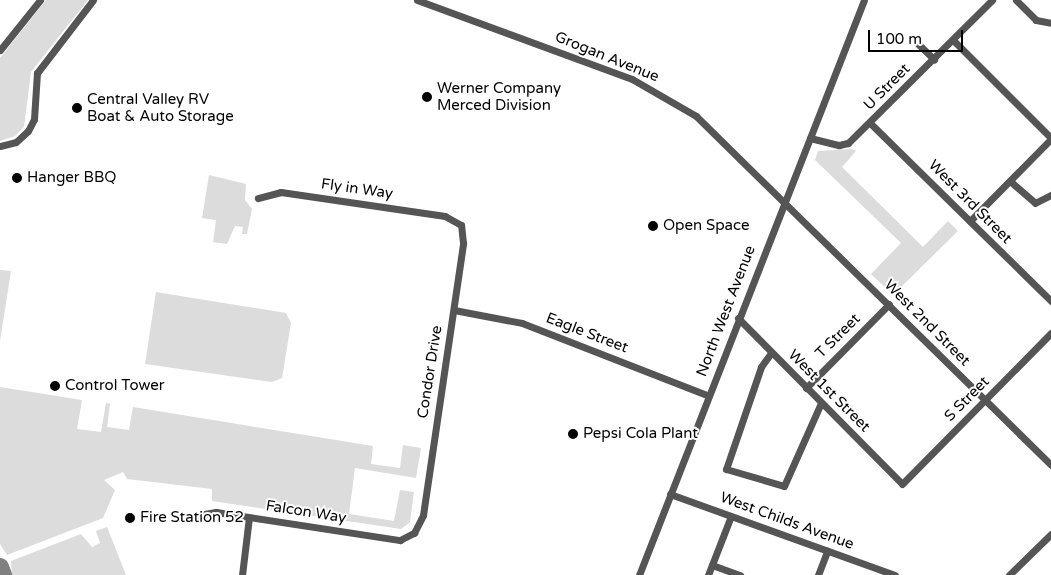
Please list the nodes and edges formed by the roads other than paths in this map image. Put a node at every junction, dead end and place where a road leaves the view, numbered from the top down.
1 (40, 0) edge
2 (94, 0) edge
3 (417, 0) edge
4 (864, 0) edge
5 (992, 0) edge
6 (1016, 0) edge
7 (1051, 23) edge
8 (914, 40) dead end
9 (952, 40) junction
10 (0, 50) edge
11 (934, 59) junction
12 (870, 123) junction
13 (810, 138) junction
14 (1051, 138) edge
15 (0, 146) edge
16 (1010, 180) junction
17 (1051, 195) edge
18 (258, 198) dead end
19 (784, 202) junction
20 (452, 218) joint
21 (970, 221) junction
22 (1051, 301) edge
23 (889, 304) junction
24 (454, 310) junction
25 (738, 318) junction
26 (1051, 333) edge
27 (771, 353) junction
28 (806, 388) junction
29 (708, 395) junction
30 (985, 400) junction
31 (821, 402) junction
32 (1051, 464) edge
33 (902, 484) joint
34 (670, 494) junction
35 (193, 516) dead end
36 (731, 516) junction
37 (249, 517) junction
38 (414, 533) joint
39 (1051, 534) edge
40 (827, 551) junction
41 (712, 565) junction
42 (242, 575) edge
43 (639, 575) edge
44 (708, 575) edge
45 (740, 575) edge
46 (818, 575) edge
47 (896, 575) edge
48 (1009, 575) edge

1 - 10 street
2 - 15 street
3 - 19 street, Grogan Avenue
4 - 13 street, North West Avenue
5 - 9 street, U Street
6 - 7 street
8 - 11 street
9 - 11 street, U Street
9 - 14 street
11 - 12 street, U Street
12 - 13 street, U Street
12 - 21 street, West 3rd Street
13 - 19 street, North West Avenue
14 - 16 street
16 - 17 street
16 - 21 street
18 - 20 street, Fly in Way
19 - 23 street, West 2nd Street
19 - 25 street, North West Avenue
20 - 24 street, Condor Drive
21 - 22 street, West 3rd Street
23 - 28 street, T Street
23 - 30 street, West 2nd Street
24 - 29 street, Eagle Street
24 - 38 street, Condor Drive
25 - 27 street, West 1st Street
25 - 29 street, North West Avenue
26 - 30 street, S Street
27 - 28 street, West 1st Street
27 - 31 street
28 - 31 street, West 1st Street
29 - 34 street, North West Avenue
30 - 32 street, West 2nd Street
30 - 33 street, S Street
31 - 33 street, West 1st Street
34 - 36 street, West Childs Avenue
34 - 43 street, North West Avenue
35 - 37 street, Falcon Way
36 - 40 street, West Childs Avenue
36 - 41 street
37 - 38 street, Falcon Way
37 - 42 street
39 - 48 street
40 - 46 street
40 - 47 street, West Childs Avenue
41 - 44 street
41 - 45 street

